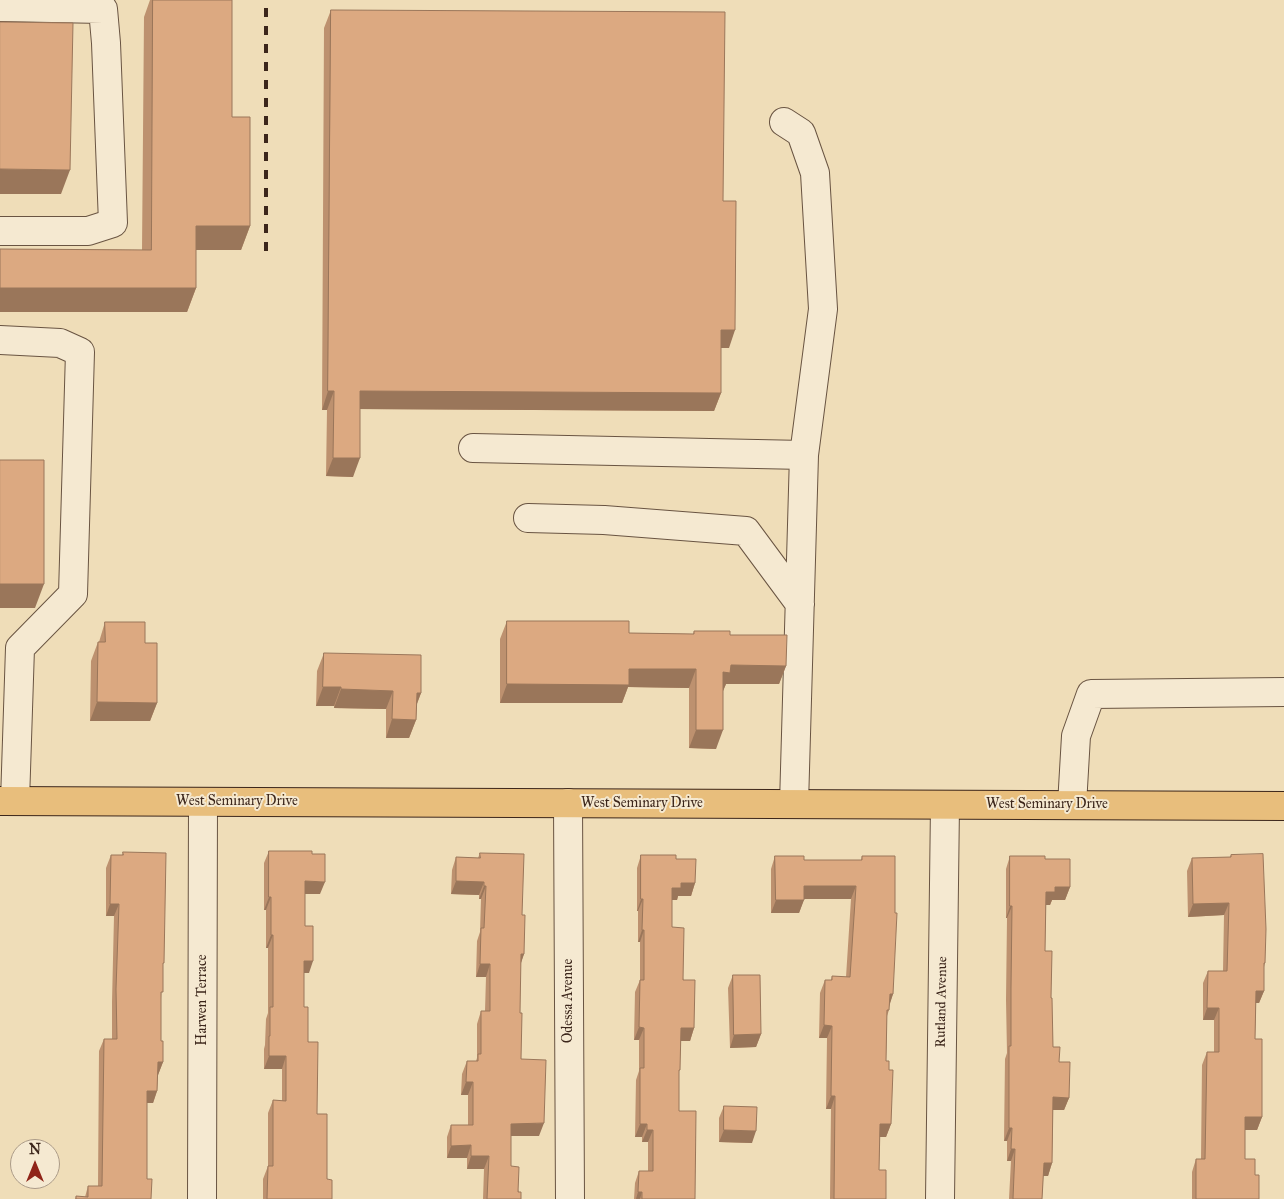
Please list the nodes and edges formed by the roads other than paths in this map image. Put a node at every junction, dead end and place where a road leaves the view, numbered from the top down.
1 (0, 7) edge
2 (784, 122) dead end
3 (0, 231) edge
4 (0, 340) edge
5 (472, 448) dead end
6 (804, 455) junction
7 (528, 518) dead end
8 (800, 604) junction
9 (1284, 692) edge
10 (7, 801) edge
11 (204, 802) junction
12 (568, 803) junction
13 (794, 804) junction
14 (944, 805) junction
15 (1072, 805) junction
16 (1284, 806) edge
17 (202, 1199) edge
18 (570, 1199) edge
19 (940, 1199) edge

1 - 3 street
2 - 6 street
4 - 10 street
5 - 6 street
6 - 8 street
7 - 8 street
8 - 13 street
9 - 15 street
10 - 11 main road, West Seminary Drive
11 - 12 main road, West Seminary Drive
11 - 17 street, Harwen Terrace
12 - 13 main road, West Seminary Drive
12 - 18 street, Odessa Avenue
13 - 14 main road, West Seminary Drive
14 - 15 main road, West Seminary Drive
14 - 19 street, Rutland Avenue
15 - 16 main road, West Seminary Drive

